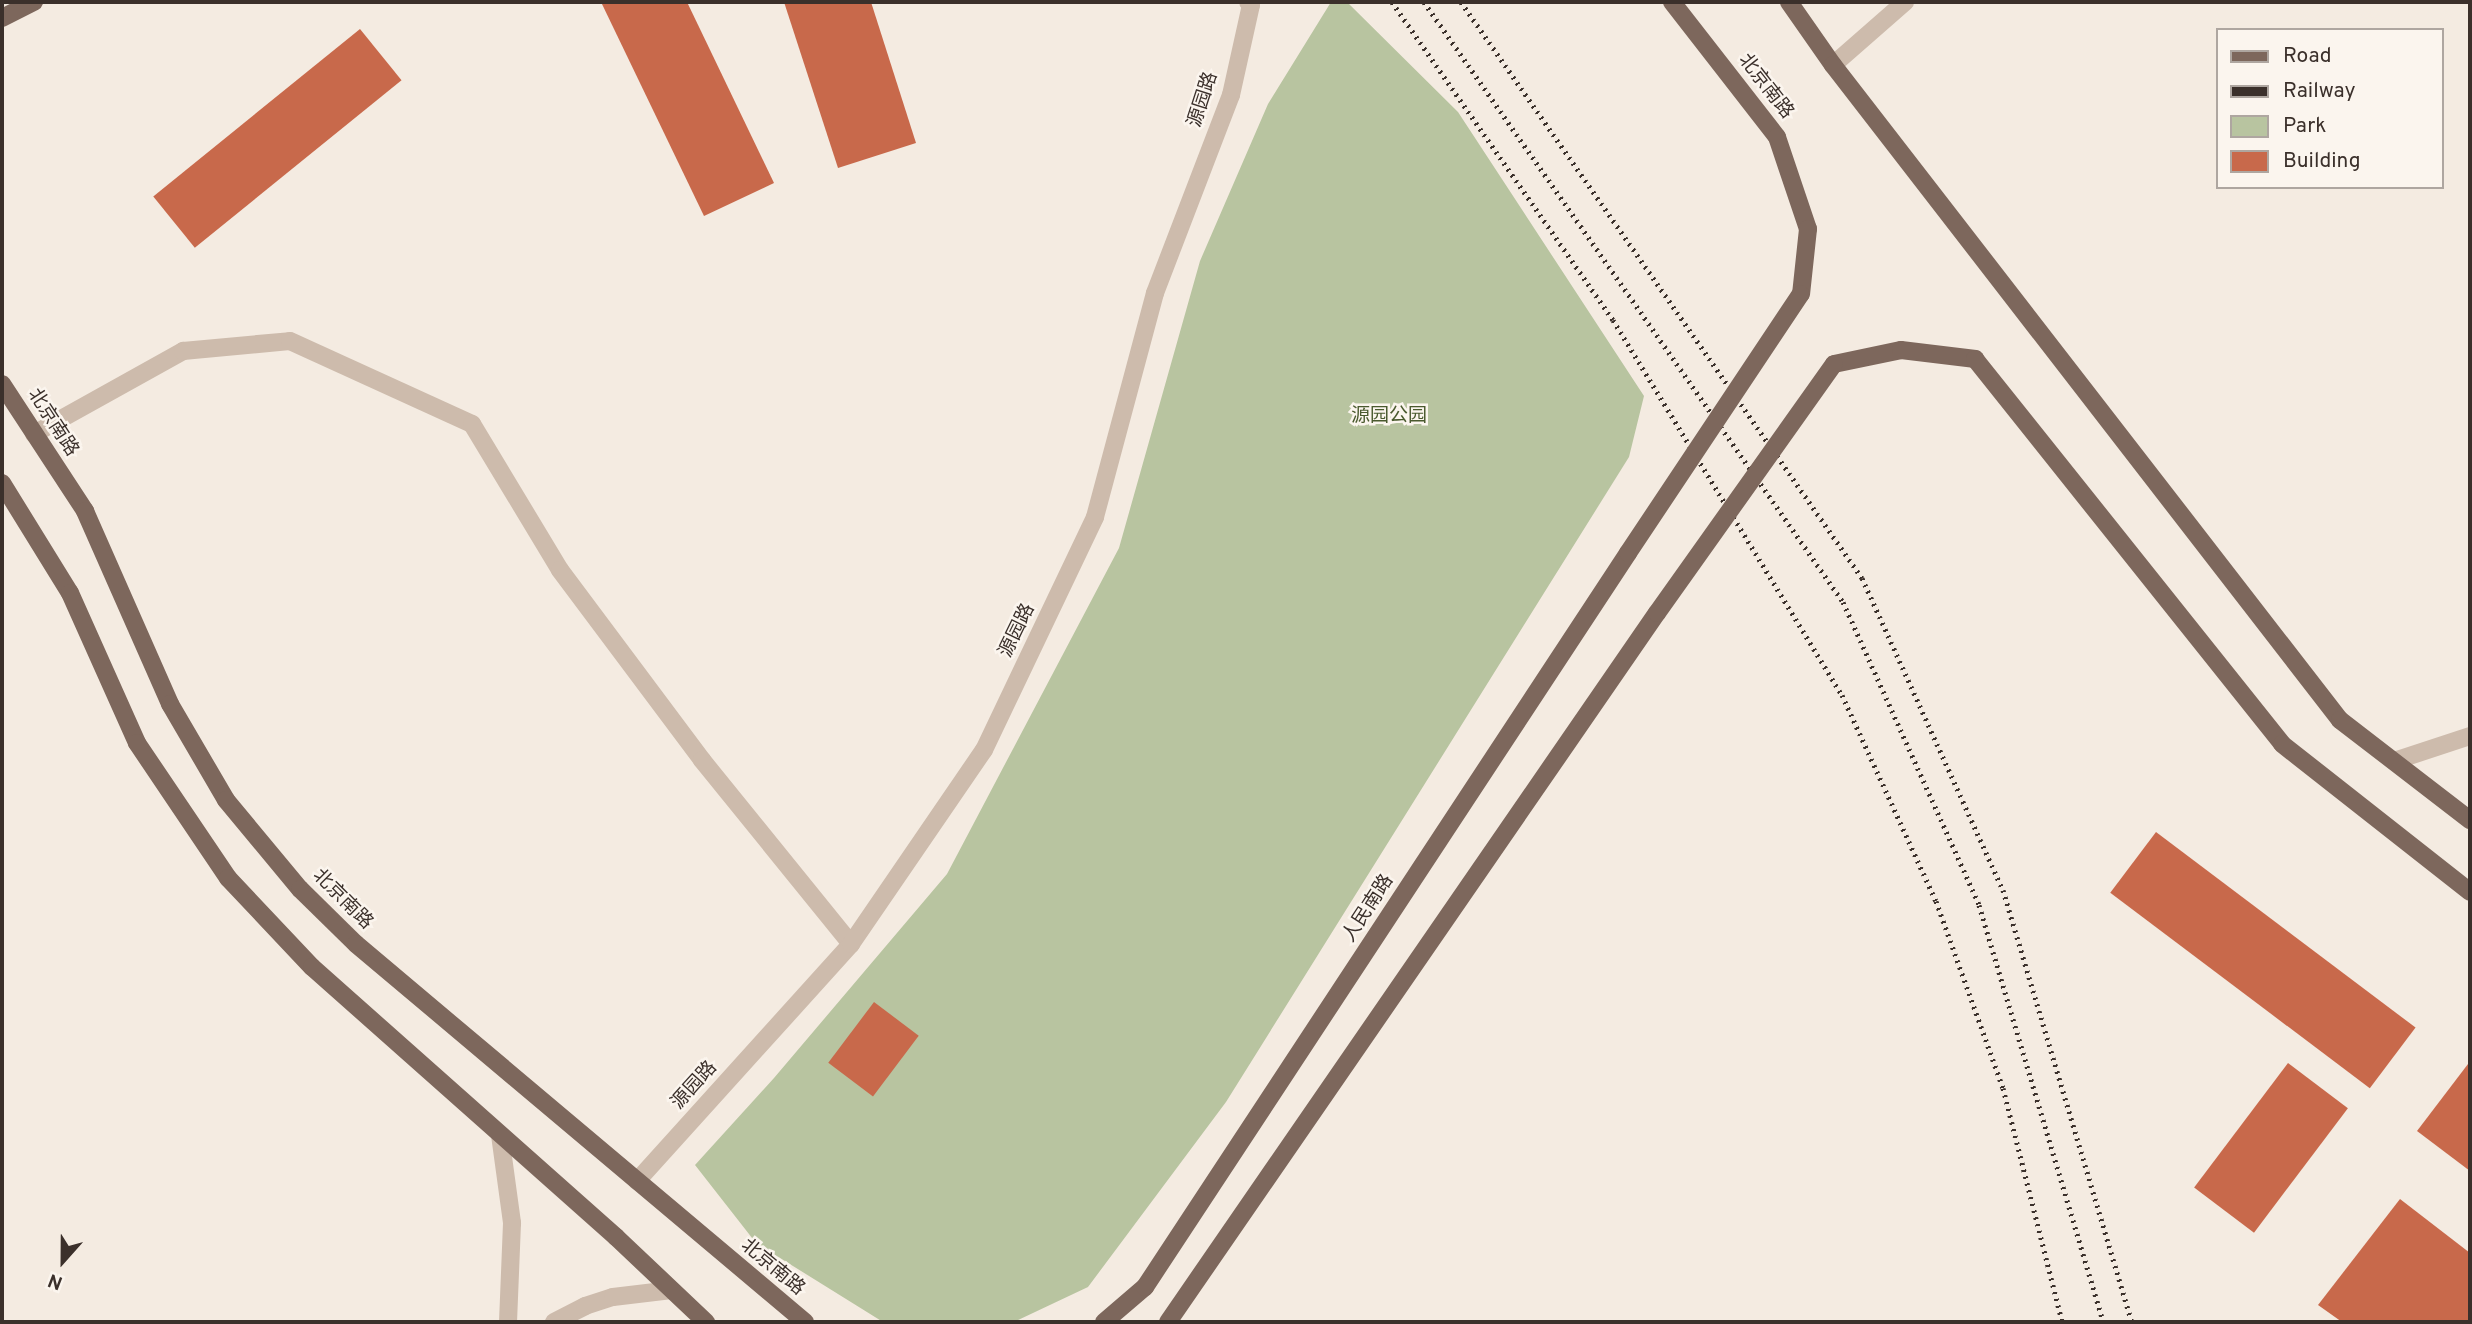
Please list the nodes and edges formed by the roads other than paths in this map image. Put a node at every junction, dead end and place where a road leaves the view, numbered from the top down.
1 (34, 2) edge
2 (1248, 2) edge
3 (1672, 2) edge
4 (1788, 2) edge
5 (1905, 2) edge
6 (2, 18) edge
7 (1833, 65) junction
8 (1801, 294) joint
9 (2, 384) edge
10 (34, 434) junction
11 (2, 483) edge
12 (2470, 736) edge
13 (2394, 761) junction
14 (2470, 820) edge
15 (2470, 892) edge
16 (851, 944) junction
17 (500, 1135) junction
18 (638, 1181) junction
19 (671, 1290) junction
20 (508, 1322) edge
21 (554, 1322) edge
22 (706, 1322) edge
23 (805, 1322) edge
24 (1104, 1322) edge
25 (1168, 1322) edge

1 - 6 main road
2 - 16 street, 源园路
3 - 8 main road, 北京南路
4 - 7 main road
5 - 7 street
7 - 13 main road
8 - 24 main road, 人民南路, bridge
9 - 10 main road, 北京南路
10 - 16 street
10 - 18 main road, 北京南路
11 - 17 main road
12 - 13 street
13 - 14 main road
15 - 25 main road, bridge
16 - 18 street, 源园路
17 - 19 main road
17 - 20 street
18 - 23 main road, 北京南路
19 - 21 street
19 - 22 main road

